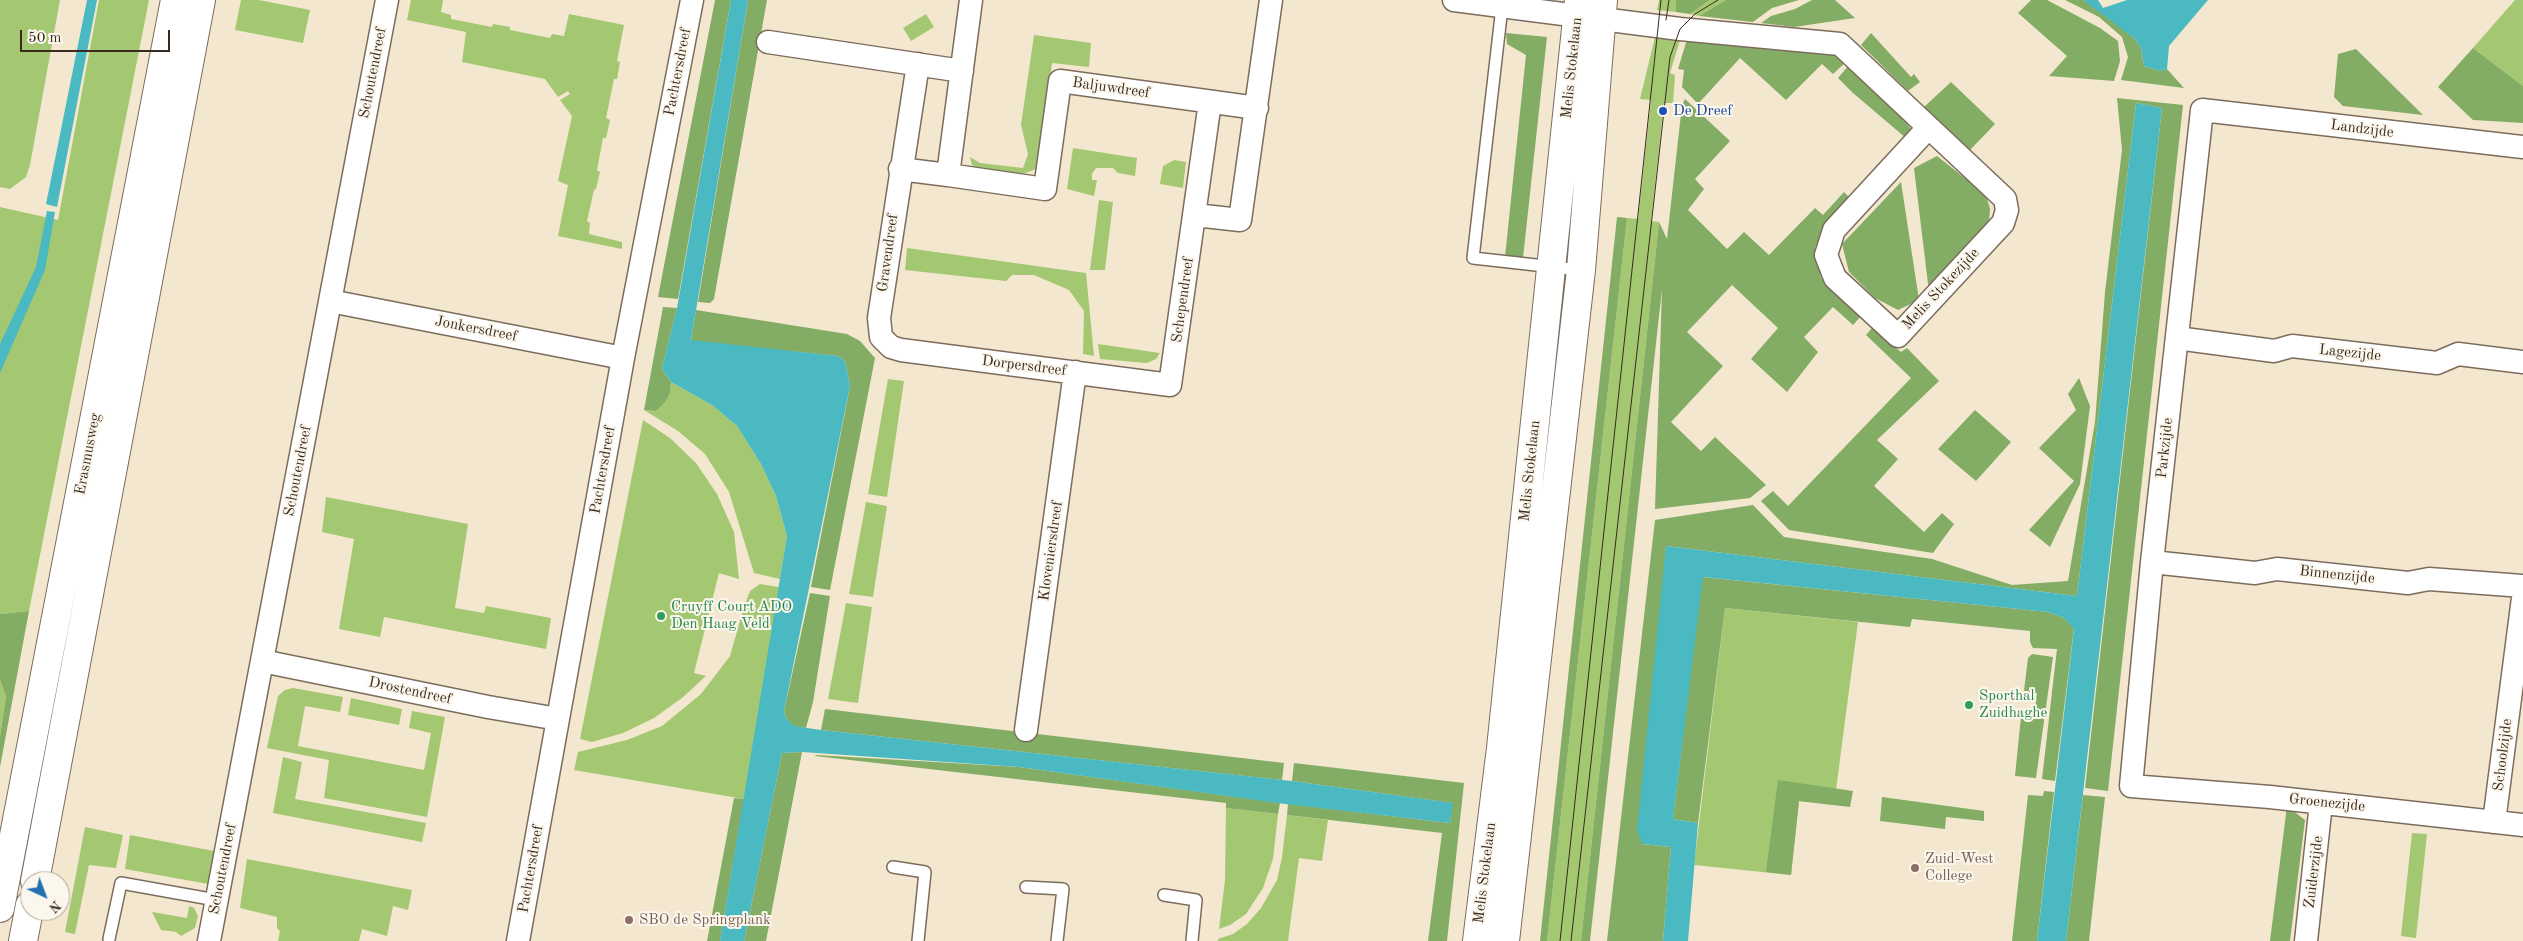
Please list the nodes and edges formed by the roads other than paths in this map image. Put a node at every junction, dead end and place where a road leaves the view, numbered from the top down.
1 (175, 0) edge
2 (201, 0) edge
3 (387, 0) edge
4 (692, 0) edge
5 (971, 0) edge
6 (1271, 0) edge
7 (1454, 0) edge
8 (1502, 7) junction
9 (1590, 9) edge
10 (768, 42) dead end
11 (918, 64) junction
12 (962, 71) junction
13 (1210, 102) junction
14 (1257, 108) junction
15 (2202, 110) joint
16 (1928, 128) junction
17 (2523, 147) edge
18 (900, 170) junction
19 (948, 175) junction
20 (1195, 215) junction
21 (1551, 267) junction
22 (1581, 270) junction
23 (330, 301) junction
24 (882, 337) joint
25 (2177, 338) junction
26 (623, 358) junction
27 (2523, 362) edge
28 (1075, 372) junction
29 (1170, 385) joint
30 (2152, 562) junction
31 (2523, 586) edge
32 (2523, 598) edge
33 (262, 661) junction
34 (558, 719) junction
35 (1026, 730) dead end
36 (2131, 786) joint
37 (2321, 803) junction
38 (2494, 822) junction
39 (2523, 824) edge
40 (893, 867) dead end
41 (37, 871) edge
42 (1026, 886) dead end
43 (1164, 895) dead end
44 (216, 900) junction
45 (0, 908) edge
46 (27, 921) edge
47 (109, 939) dead end
48 (23, 941) edge
49 (209, 941) edge
50 (518, 941) edge
51 (918, 941) edge
52 (1057, 941) edge
53 (1192, 941) edge
54 (1477, 941) edge
55 (1505, 941) edge
56 (2306, 941) edge

1 - 45 main road, Erasmusweg
2 - 41 main road, Erasmusweg
3 - 23 street, Schoutendreef
4 - 26 street, Pachtersdreef
5 - 12 street
6 - 14 street
7 - 8 street
8 - 9 street
8 - 21 lane
9 - 16 street, Melis Stokezijde
9 - 21 main road, Melis Stokelaan
9 - 22 main road, Melis Stokelaan
10 - 11 street
11 - 12 street
11 - 18 street, Gravendreef
12 - 19 street
13 - 14 street
13 - 19 street, Baljuwdreef
13 - 20 street, Schependreef
14 - 20 street
15 - 17 street, Landzijde
15 - 25 street, Parkzijde
16 - 16 street, Melis Stokezijde
18 - 19 street
18 - 24 street, Gravendreef
20 - 29 street, Schependreef
21 - 22 lane
21 - 54 main road, Melis Stokelaan
22 - 55 main road, Melis Stokelaan
23 - 26 street, Jonkersdreef
23 - 33 street, Schoutendreef
24 - 28 street, Dorpersdreef
25 - 27 street, Lagezijde
25 - 30 street, Parkzijde
26 - 34 street, Pachtersdreef
28 - 29 street, Dorpersdreef
28 - 35 street, Kloveniersdreef
30 - 31 street, Binnenzijde
30 - 36 street, Parkzijde
32 - 38 street, Schoolzijde
33 - 34 street, Drostendreef
33 - 44 street, Schoutendreef
34 - 50 street, Pachtersdreef
36 - 37 street, Groenezijde
37 - 38 street, Groenezijde
37 - 56 street, Zuiderzijde
38 - 39 street, Groenezijde
40 - 51 lane
42 - 52 lane
43 - 53 lane
44 - 47 lane
44 - 49 street, Schoutendreef
46 - 48 main road

